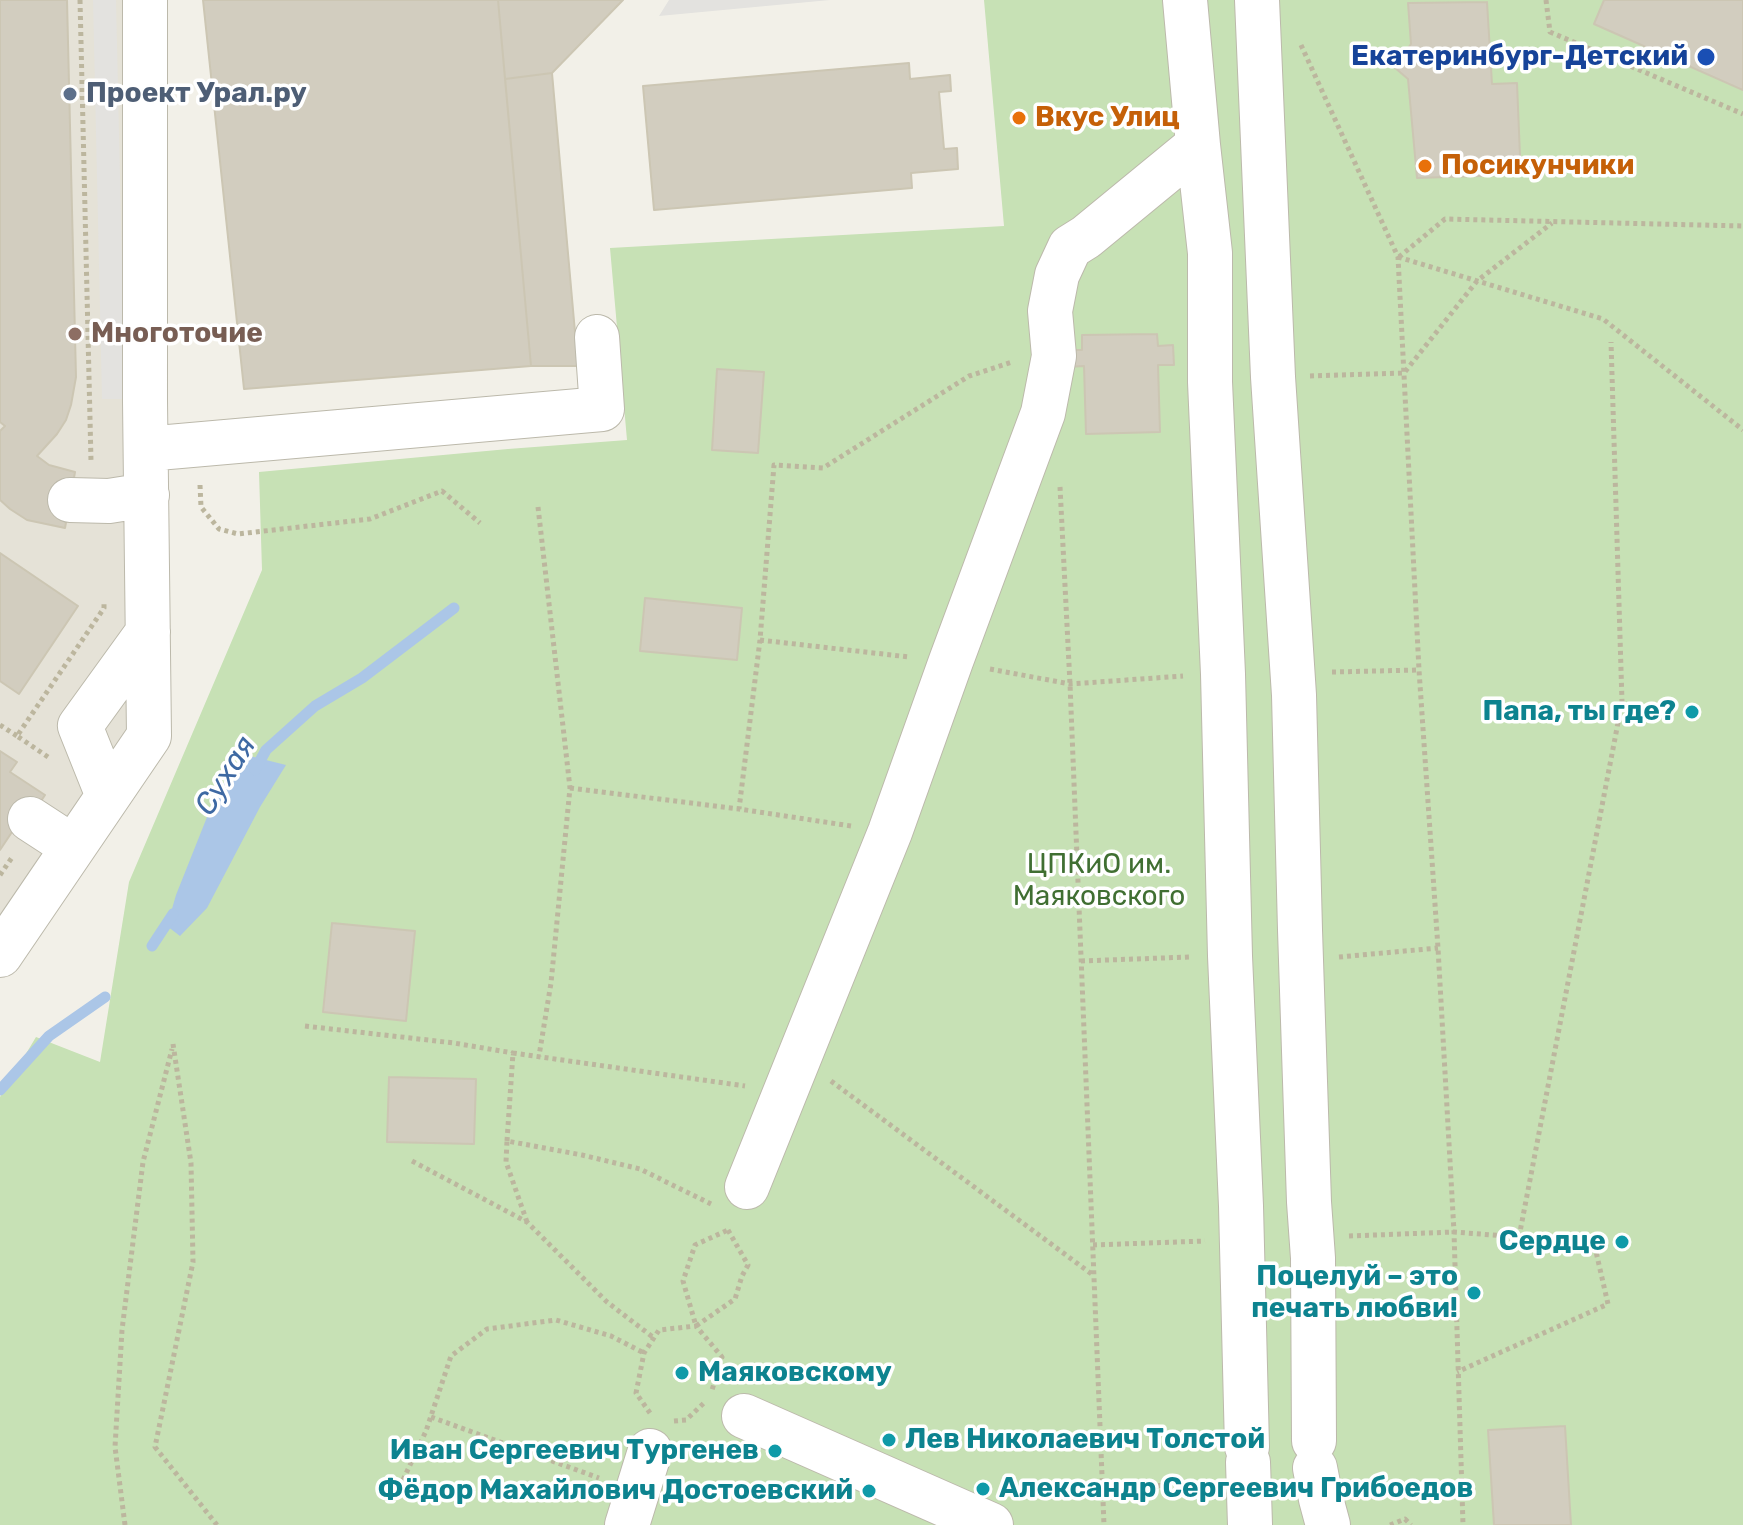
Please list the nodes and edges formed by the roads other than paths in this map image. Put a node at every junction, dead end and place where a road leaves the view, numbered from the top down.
1 (145, 0) edge
2 (1185, 0) edge
3 (1257, 0) edge
4 (1198, 145) junction
5 (597, 337) dead end
6 (146, 449) junction
7 (147, 495) junction
8 (70, 500) dead end
9 (148, 632) junction
10 (108, 796) junction
11 (30, 819) dead end
12 (73, 847) junction
13 (0, 955) edge
14 (734, 1198) road end
15 (744, 1416) dead end
16 (660, 1432) road end
17 (1249, 1479) edge
18 (632, 1509) edge
19 (991, 1525) edge
20 (1328, 1525) edge

1 - 6 street
2 - 4 street
3 - 20 street
4 - 14 street
4 - 17 street
5 - 6 street
6 - 7 street
7 - 8 street
7 - 9 street
9 - 10 street
9 - 10 street
10 - 12 street
11 - 12 street
12 - 13 street
15 - 19 street
16 - 18 street

